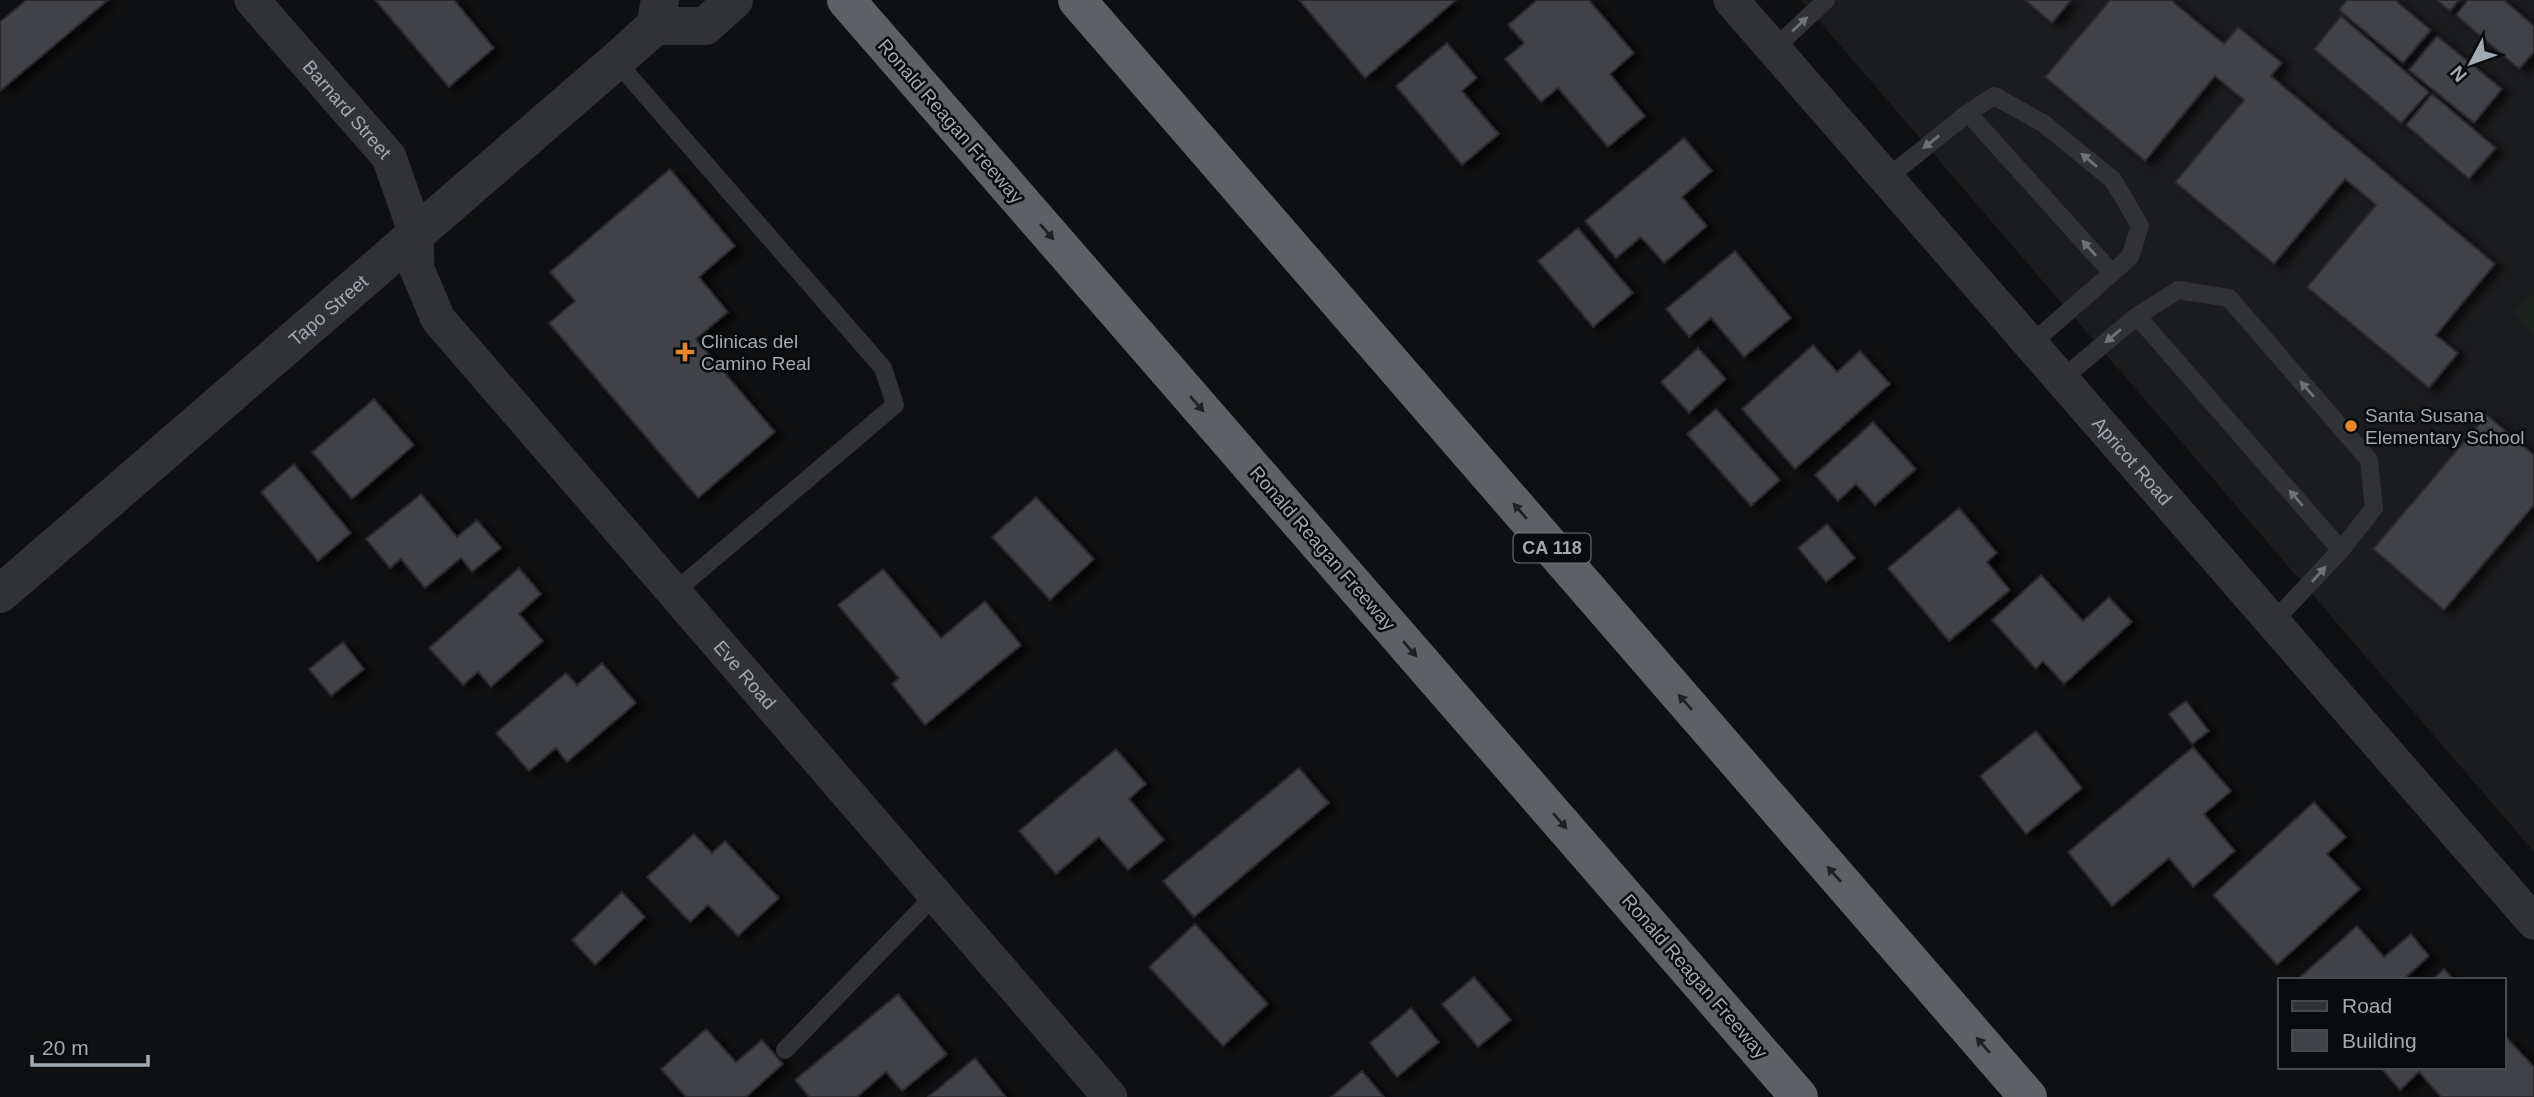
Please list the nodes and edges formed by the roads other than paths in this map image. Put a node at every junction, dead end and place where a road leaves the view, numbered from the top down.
1 (252, 0) edge
2 (734, 0) edge
3 (846, 0) edge
4 (1077, 0) edge
5 (1731, 0) edge
6 (1826, 0) edge
7 (657, 13) edge
8 (1774, 49) junction
9 (616, 61) junction
10 (1968, 113) junction
11 (1887, 177) junction
12 (416, 234) junction
13 (2112, 273) junction
14 (2137, 316) junction
15 (2031, 344) junction
16 (2062, 379) junction
17 (2341, 550) junction
18 (673, 593) junction
19 (0, 594) edge
20 (2272, 623) junction
21 (935, 895) junction
22 (2534, 922) edge
23 (785, 1051) dead end
24 (1110, 1097) edge
25 (1800, 1097) edge
26 (2028, 1097) edge

1 - 12 street, Barnard Street
2 - 7 street, Tapo Street
3 -> 25 highway, Ronald Reagan Freeway
26 -> 4 highway, CA 118
5 - 8 street, Apricot Road
8 -> 6 lane
7 - 9 street, Tapo Street
8 - 11 street, Apricot Road
9 - 12 street, Tapo Street
9 - 18 lane
10 -> 11 lane
13 -> 10 lane
13 -> 10 lane
11 - 15 street, Apricot Road
12 - 18 street, Eve Road
12 - 19 street, Tapo Street
13 - 15 lane
14 -> 16 lane
17 -> 14 lane
17 -> 14 lane
15 - 16 street, Apricot Road
16 - 20 street, Apricot Road
20 -> 17 lane
18 - 21 street, Eve Road
20 - 22 street, Apricot Road
21 - 23 lane
21 - 24 street, Eve Road

